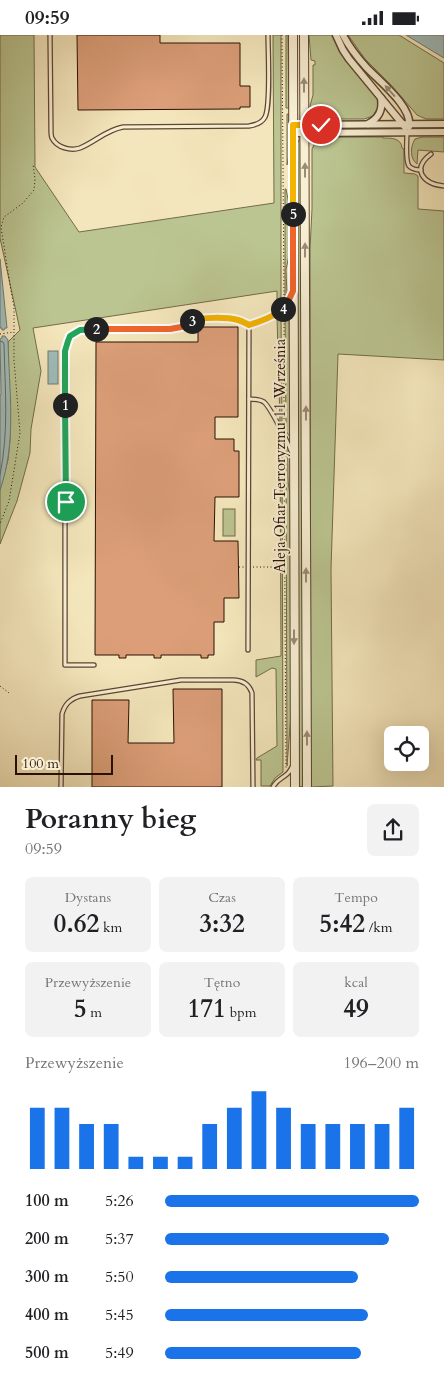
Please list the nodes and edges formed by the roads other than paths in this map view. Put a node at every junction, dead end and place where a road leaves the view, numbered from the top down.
1 (50, 35) edge
2 (268, 35) edge
3 (293, 35) edge
4 (304, 35) edge
5 (336, 35) edge
6 (342, 35) edge
7 (380, 96) junction
8 (407, 124) junction
9 (444, 124) edge
10 (366, 125) junction
11 (293, 129) junction
12 (304, 129) junction
13 (444, 132) edge
14 (407, 133) junction
15 (431, 154) dead end
16 (421, 170) junction
17 (444, 186) edge
18 (293, 291) junction
19 (249, 325) junction
20 (249, 399) junction
21 (294, 459) junction
22 (248, 650) dead end
23 (94, 665) dead end
24 (295, 751) junction
25 (62, 787) edge
26 (253, 787) edge
27 (273, 787) edge
28 (295, 787) edge
29 (307, 787) edge

1 - 2 lane
3 - 11 street, Aleja Ofiar Terroryzmu 11 Września
12 -> 4 street, Aleja Ofiar Terroryzmu 11 Września
5 - 7 street
8 -> 6 street
7 - 8 street
7 - 10 street
8 - 9 street
8 - 10 street
8 - 14 street
10 - 12 street
11 - 12 street
11 - 18 street, Aleja Ofiar Terroryzmu 11 Września
12 - 14 street
29 -> 12 street, Aleja Ofiar Terroryzmu 11 Września
13 - 14 street
14 - 16 lane
15 - 16 lane
16 - 17 lane
18 - 19 lane
18 - 21 street, Aleja Ofiar Terroryzmu 11 Września
19 - 20 lane
19 - 23 lane
20 - 21 lane
20 - 22 lane
21 -> 24 street, Aleja Ofiar Terroryzmu 11 Września
24 - 27 lane
24 - 28 street, Aleja Ofiar Terroryzmu 11 Września
25 - 26 lane

